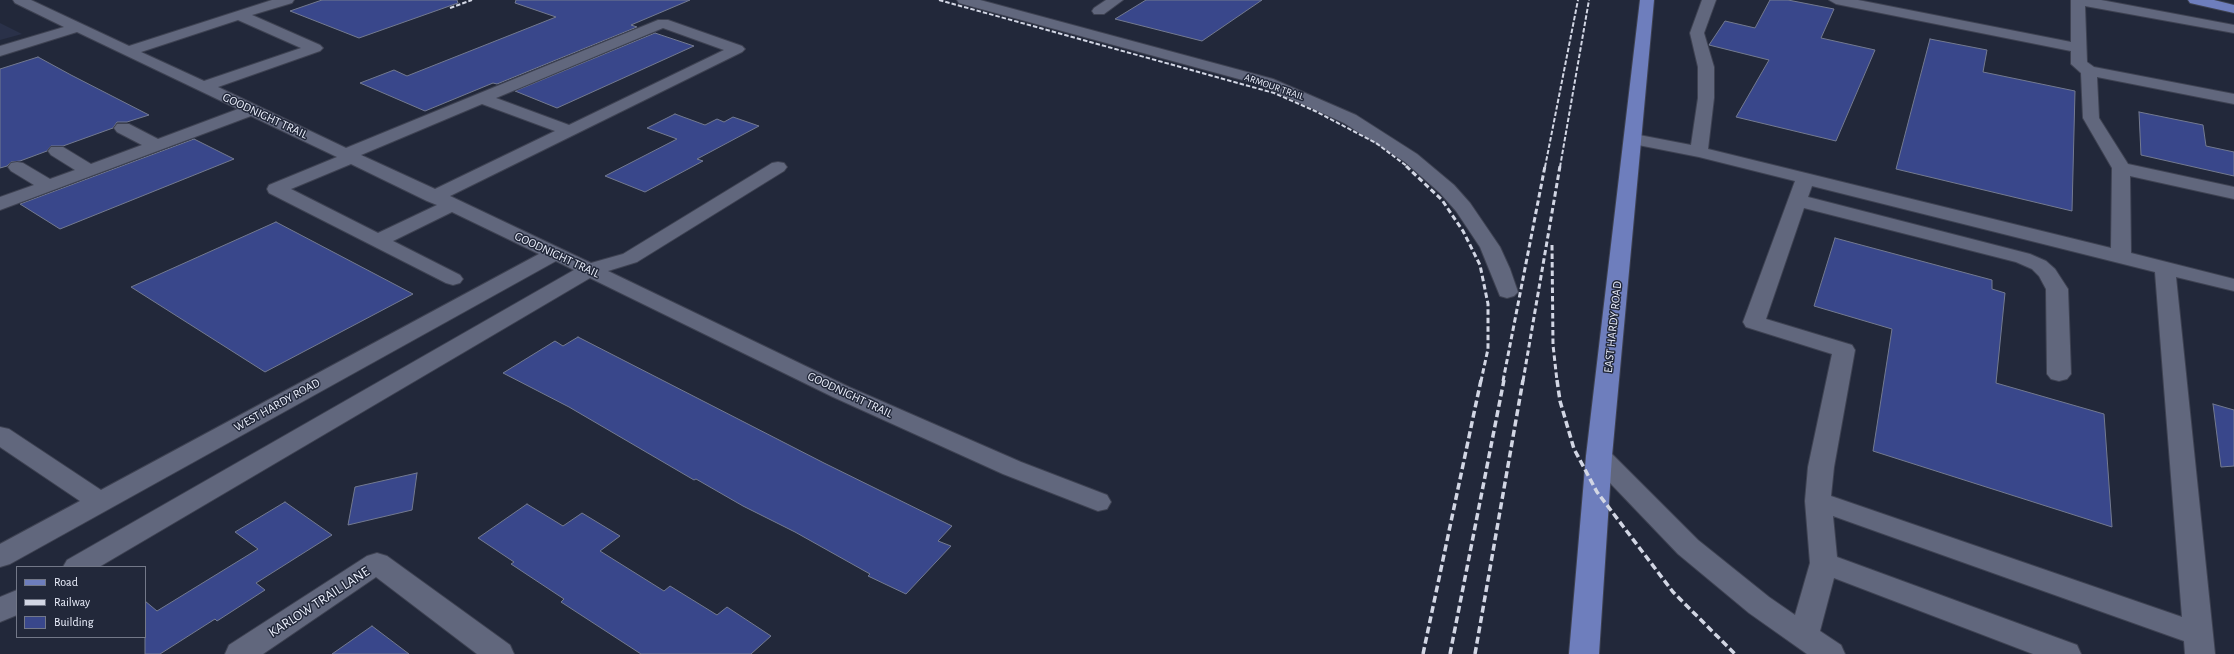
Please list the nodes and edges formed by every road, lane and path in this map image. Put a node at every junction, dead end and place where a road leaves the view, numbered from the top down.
1 (20, 0) edge
2 (287, 0) edge
3 (964, 0) edge
4 (1116, 0) edge
5 (1647, 0) edge
6 (1709, 0) edge
7 (1836, 0) edge
8 (2195, 0) edge
9 (2234, 9) edge
10 (1098, 11) dead end
11 (240, 15) junction
12 (79, 27) junction
13 (2234, 29) edge
14 (2079, 48) junction
15 (0, 51) edge
16 (128, 51) junction
17 (2090, 71) junction
18 (202, 87) junction
19 (481, 98) junction
20 (2234, 99) edge
21 (252, 110) junction
22 (123, 128) dead end
23 (570, 131) junction
24 (1634, 139) junction
25 (156, 145) junction
26 (58, 151) dead end
27 (1699, 152) junction
28 (350, 156) junction
29 (17, 167) dead end
30 (778, 167) dead end
31 (2121, 168) junction
32 (89, 170) junction
33 (48, 186) junction
34 (1801, 189) junction
35 (2234, 193) edge
36 (443, 201) junction
37 (0, 204) edge
38 (377, 241) junction
39 (554, 254) junction
40 (2121, 256) junction
41 (2165, 267) junction
42 (589, 270) junction
43 (453, 279) dead end
44 (2234, 285) edge
45 (1507, 292) dead end
46 (2059, 374) dead end
47 (0, 435) edge
48 (1599, 456) junction
49 (1818, 501) junction
50 (100, 502) junction
51 (1098, 502) dead end
52 (0, 557) edge
53 (1824, 562) junction
54 (79, 566) edge
55 (16, 602) edge
56 (0, 611) edge
57 (1804, 636) junction
58 (2199, 644) edge
59 (240, 654) edge
60 (499, 654) edge
61 (1584, 654) edge
62 (1830, 654) edge
63 (2066, 654) edge

1 - 12 street, GOODNIGHT TRAIL
2 - 11 street
3 - 45 street, ARMOUR TRAIL
4 - 10 street
5 - 24 main road, EAST HARDY ROAD
6 - 27 street
7 - 14 street
8 - 9 main road
11 - 16 street
11 - 18 street
12 - 15 street
12 - 16 street, GOODNIGHT TRAIL
13 - 14 street
14 - 17 street
16 - 18 street, GOODNIGHT TRAIL
17 - 20 street
17 - 31 street
18 - 21 street, GOODNIGHT TRAIL
19 - 23 street
19 - 23 street
19 - 28 street
21 - 25 street
21 - 28 street, GOODNIGHT TRAIL
22 - 25 street
23 - 36 street
24 - 27 street
24 - 48 main road, EAST HARDY ROAD
25 - 32 street
26 - 32 street
27 - 34 street
28 - 36 street, GOODNIGHT TRAIL
28 - 38 street
29 - 33 street
30 - 42 street
31 - 35 street
31 - 40 street
32 - 33 street
33 - 37 street
34 - 40 street
34 - 46 street
34 - 49 street
36 - 38 street
36 - 39 street, GOODNIGHT TRAIL
38 - 43 street
39 - 42 street, GOODNIGHT TRAIL
39 - 50 street, WEST HARDY ROAD
40 - 41 street
41 - 44 street
41 - 58 street
42 - 51 street, GOODNIGHT TRAIL
42 - 54 street
47 - 50 street
48 - 57 street
48 - 61 main road, EAST HARDY ROAD
49 - 53 street
49 - 58 street
50 - 52 street, WEST HARDY ROAD
53 - 57 street
53 - 63 street
55 - 56 street
57 - 62 street
59 - 60 street, KARLOW TRAIL LANE

